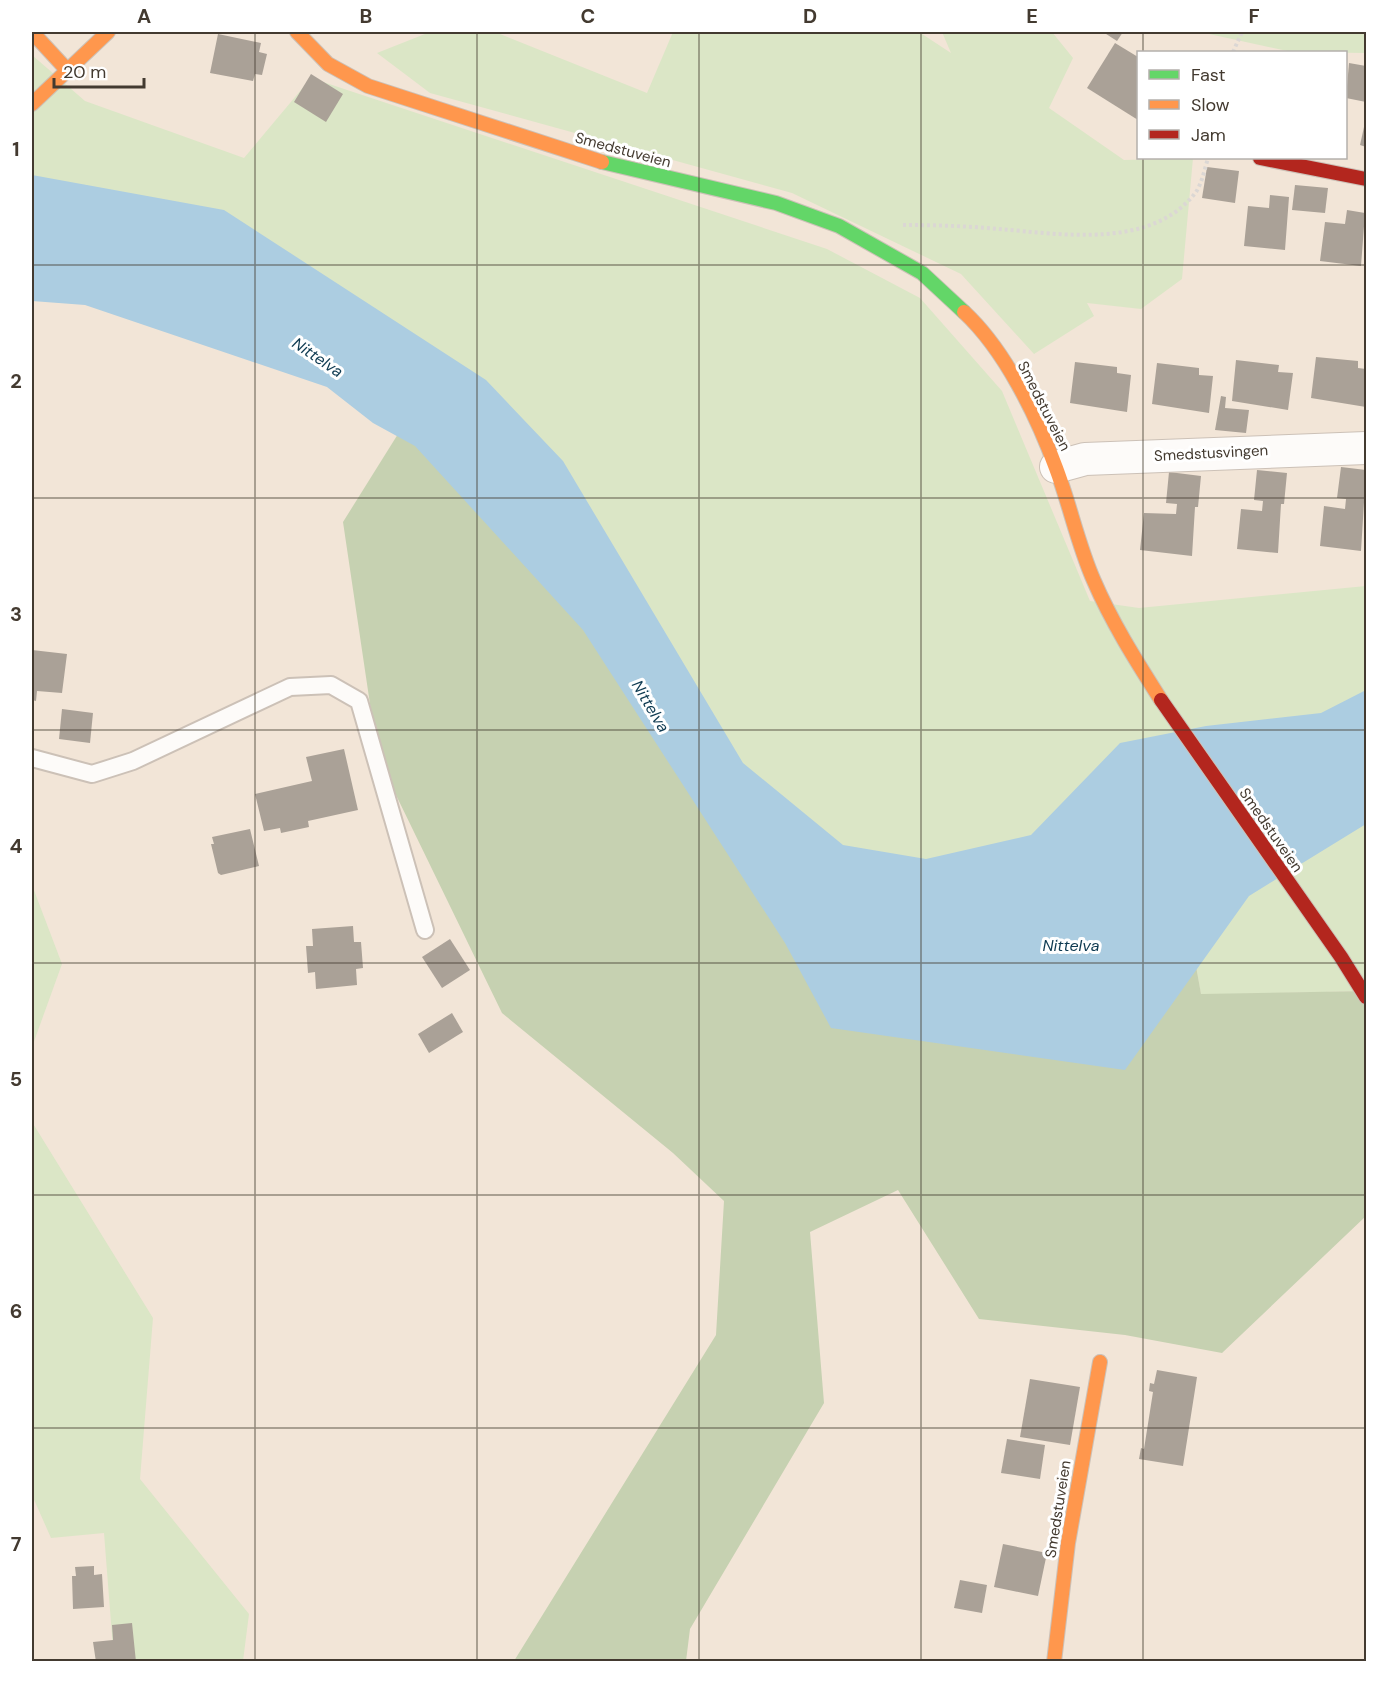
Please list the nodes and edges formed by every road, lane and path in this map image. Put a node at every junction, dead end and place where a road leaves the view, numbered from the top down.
1 (32, 32) edge
2 (297, 32) edge
3 (1242, 32) edge
4 (102, 34) edge
5 (1233, 51) edge
6 (68, 71) junction
7 (32, 104) edge
8 (1208, 159) edge
9 (1265, 159) edge
10 (1366, 179) edge
11 (891, 225) dead end
12 (1366, 448) edge
13 (1056, 467) junction
14 (32, 758) edge
15 (425, 930) dead end
16 (1357, 977) edge
17 (1100, 1362) dead end
18 (1054, 1662) edge

1 - 6 street
2 - 13 street, Smedstuveien
3 - 5 path
4 - 6 street
6 - 7 street
8 - 11 path
9 - 10 street
12 - 13 street, Smedstusvingen
13 - 16 street, Smedstuveien
14 - 15 lane
17 - 18 street, Smedstuveien

